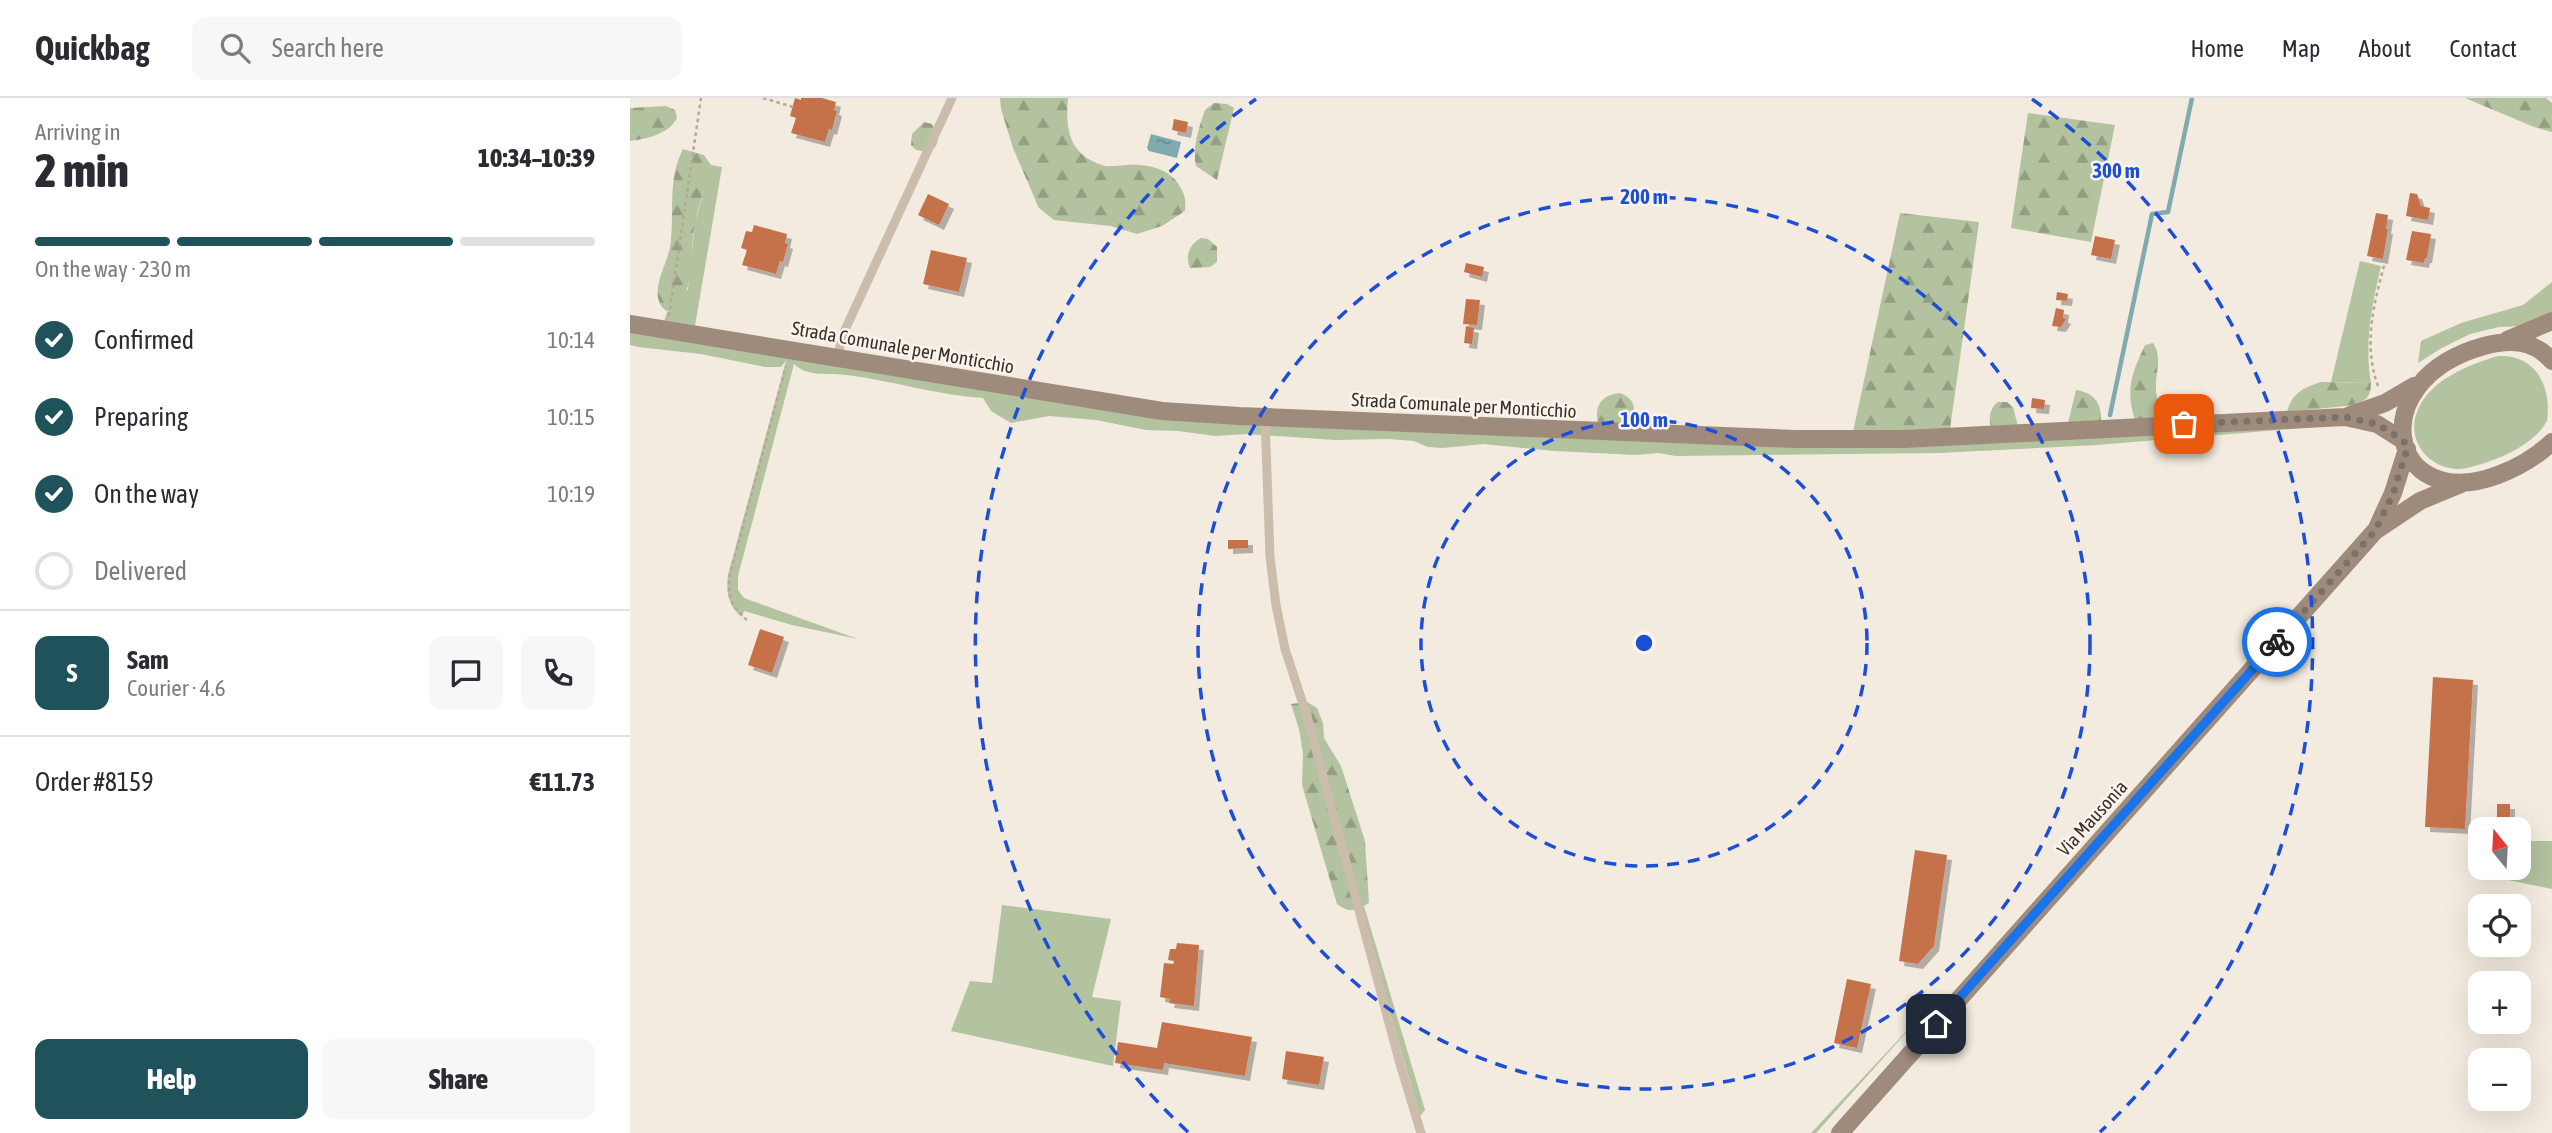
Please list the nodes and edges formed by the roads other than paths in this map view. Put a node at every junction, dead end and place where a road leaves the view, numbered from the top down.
1 (952, 98) edge
2 (2552, 321) edge
3 (630, 324) edge
4 (2504, 342) junction
5 (837, 357) junction
6 (2552, 361) edge
7 (2420, 382) junction
8 (1265, 417) junction
9 (2345, 417) junction
10 (2552, 442) edge
11 (2405, 445) junction
12 (2461, 484) junction
13 (2375, 531) junction
14 (1422, 1133) edge
15 (1840, 1133) edge

1 - 5 lane
2 - 4 main road
3 - 5 main road, Strada Comunale per Monticchio
4 - 6 main road
4 - 7 main road, Strada Comunale per Monticchio
5 - 8 main road, Strada Comunale per Monticchio
7 - 9 main road, Strada Comunale per Monticchio
7 - 11 main road, Via Mausonia
8 - 9 main road, Strada Comunale per Monticchio
8 - 14 lane
9 - 11 main road, Strada Comunale per Monticchio
10 - 12 main road, Via Mausonia
11 - 12 main road, Strada Comunale per Monticchio
11 - 13 main road, Via Mausonia
12 - 13 main road, Via Mausonia
13 - 15 main road, Via Mausonia

